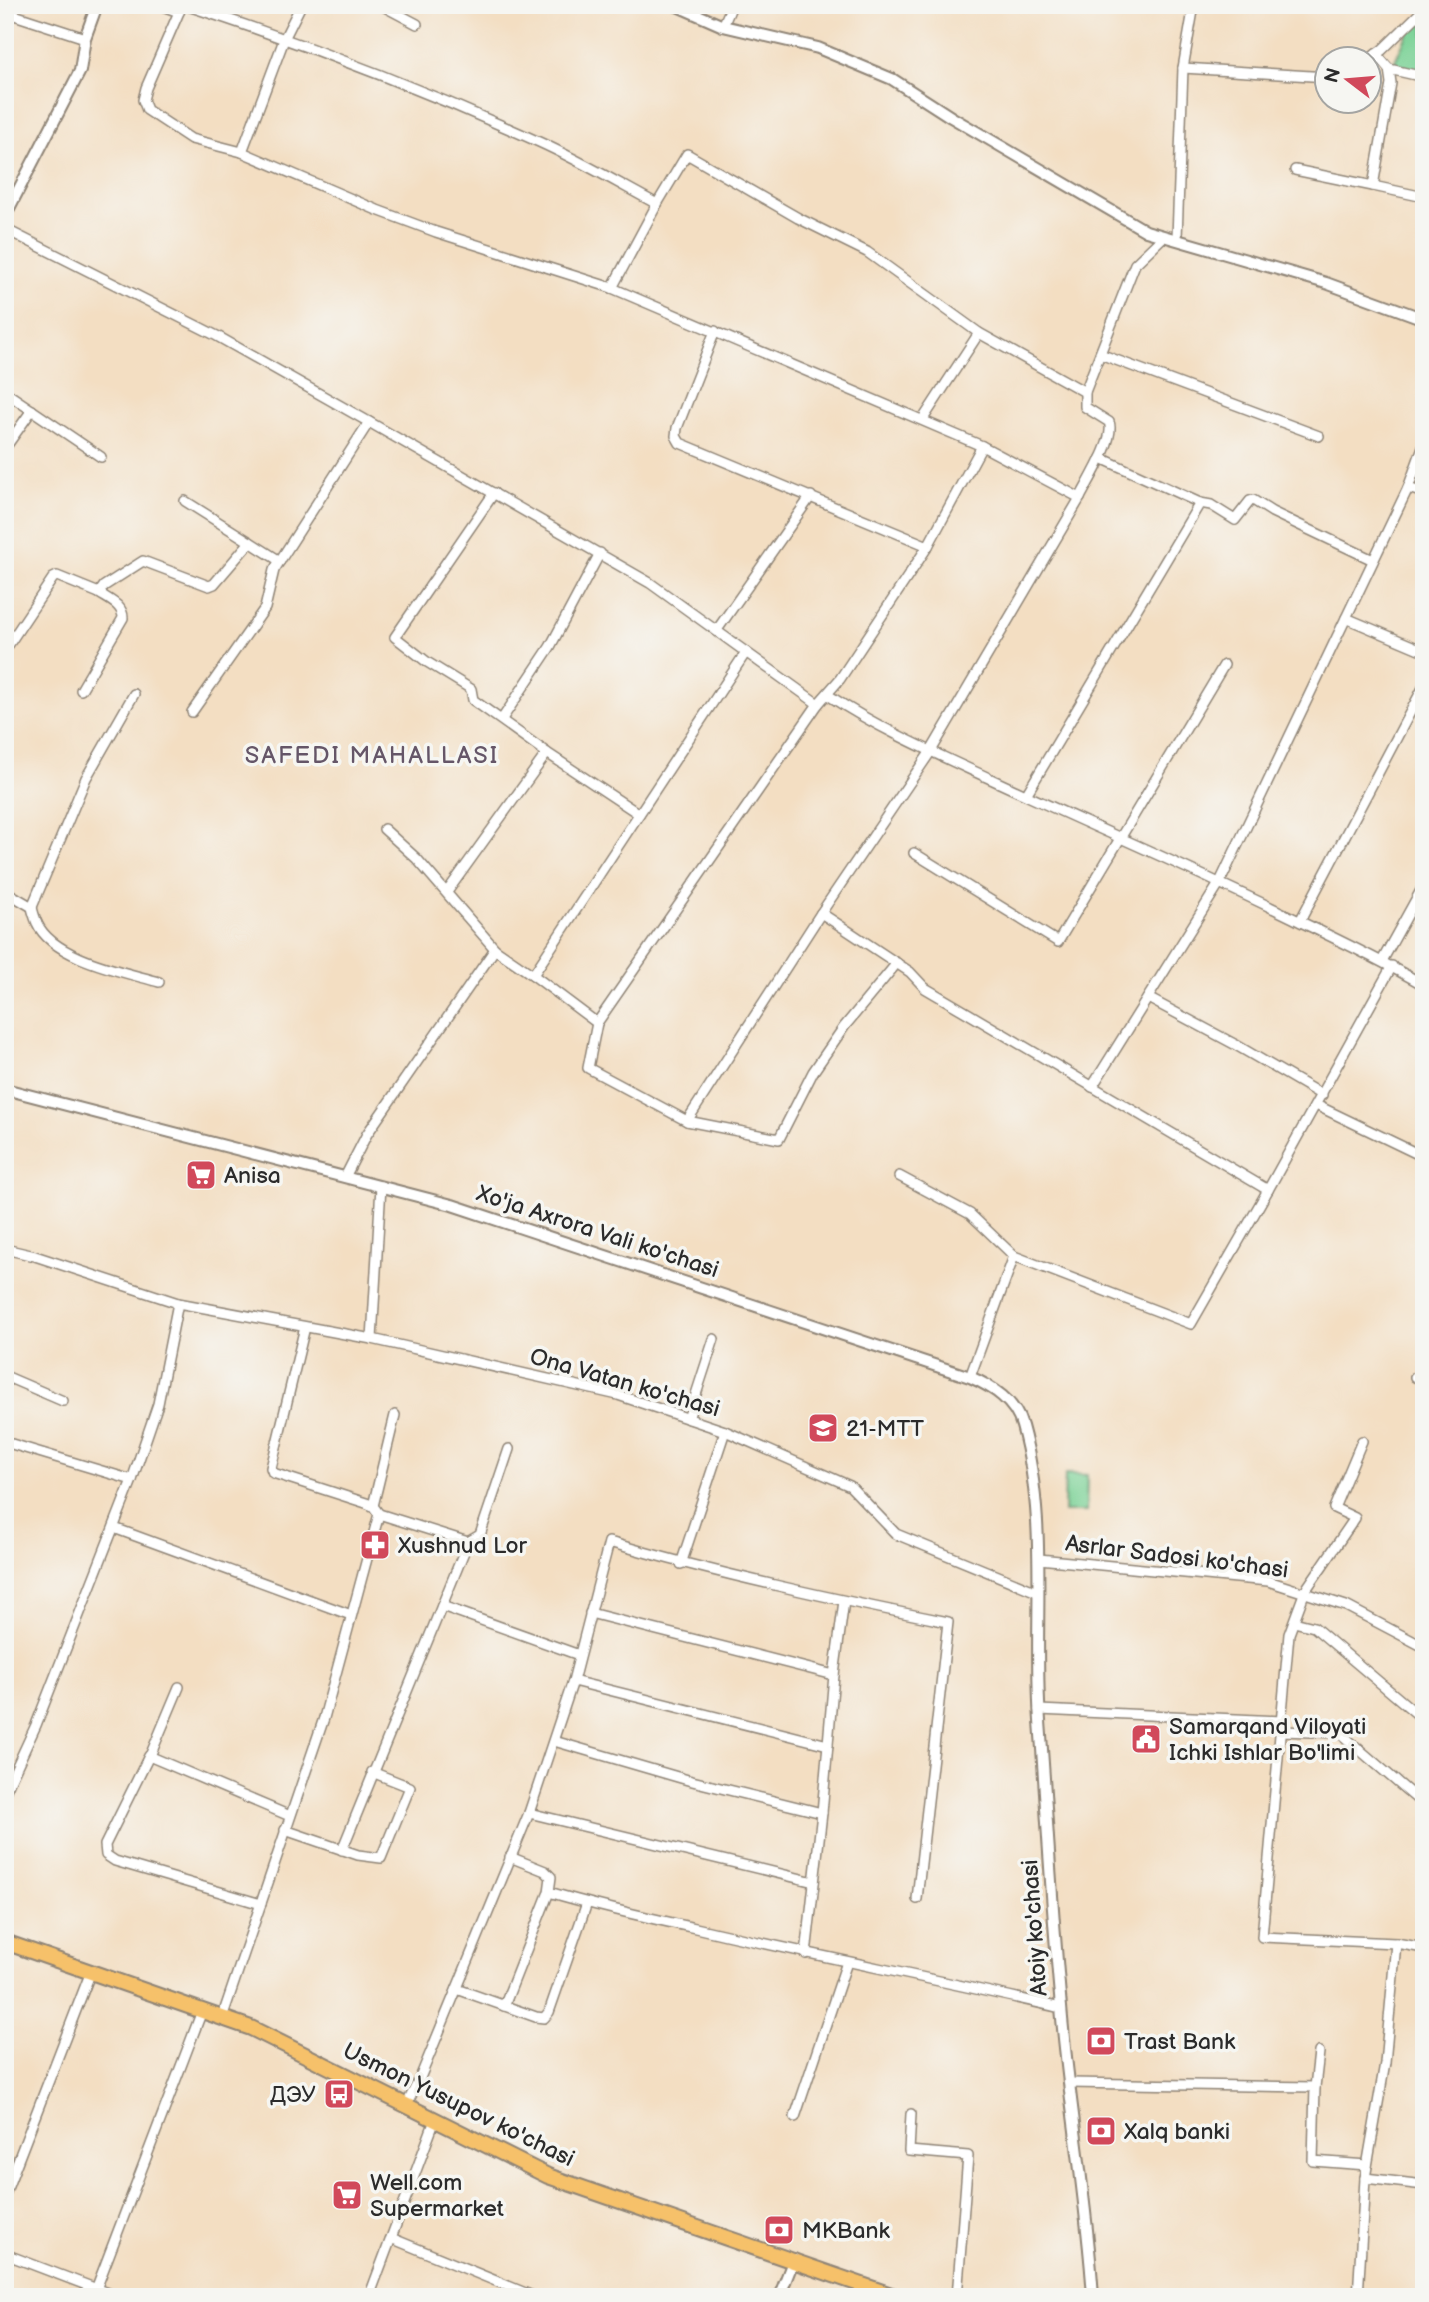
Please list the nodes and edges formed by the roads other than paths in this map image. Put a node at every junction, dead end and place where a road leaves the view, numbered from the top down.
1 (97, 5) edge
2 (160, 5) edge
3 (301, 5) edge
4 (381, 5) edge
5 (675, 5) edge
6 (732, 5) edge
7 (1194, 5) edge
8 (1414, 5) edge
9 (183, 8) edge
10 (1424, 10) edge
11 (5, 12) edge
12 (417, 24) dead end
13 (723, 26) junction
14 (285, 37) junction
15 (85, 38) junction
16 (1384, 46) edge
17 (1384, 65) edge
18 (1183, 68) junction
19 (1389, 69) junction
20 (1314, 76) edge
21 (1424, 77) edge
22 (242, 152) junction
23 (1295, 170) dead end
24 (1373, 186) junction
25 (1424, 197) edge
26 (657, 204) junction
27 (5, 216) edge
28 (5, 229) edge
29 (1163, 237) junction
30 (1177, 239) junction
31 (612, 288) junction
32 (1424, 319) edge
33 (715, 331) junction
34 (979, 333) junction
35 (1100, 354) junction
36 (5, 392) edge
37 (1085, 392) junction
38 (32, 410) junction
39 (923, 419) junction
40 (369, 422) junction
41 (1320, 436) dead end
42 (1424, 444) edge
43 (982, 446) junction
44 (5, 448) edge
45 (101, 457) dead end
46 (1101, 458) junction
47 (1408, 488) junction
48 (494, 493) junction
49 (1424, 493) edge
50 (811, 496) junction
51 (1080, 498) junction
52 (185, 501) dead end
53 (1200, 503) junction
54 (250, 542) junction
55 (928, 546) junction
56 (600, 553) junction
57 (1373, 560) junction
58 (280, 561) junction
59 (99, 593) junction
60 (1346, 618) junction
61 (717, 630) junction
62 (5, 650) edge
63 (1424, 651) edge
64 (746, 652) junction
65 (1224, 665) dead end
66 (1424, 686) edge
67 (81, 690) dead end
68 (134, 694) dead end
69 (828, 695) junction
70 (818, 704) junction
71 (192, 712) dead end
72 (502, 719) junction
73 (931, 751) junction
74 (547, 753) junction
75 (1026, 795) junction
76 (639, 814) junction
77 (384, 829) dead end
78 (1121, 839) junction
79 (914, 853) dead end
80 (1220, 882) junction
81 (1424, 885) edge
82 (5, 891) edge
83 (447, 892) junction
84 (32, 908) junction
85 (821, 913) junction
86 (1300, 922) junction
87 (495, 949) junction
88 (1382, 961) junction
89 (897, 963) junction
90 (1392, 966) junction
91 (533, 975) junction
92 (159, 982) dead end
93 (1424, 985) edge
94 (1148, 998) junction
95 (597, 1023) junction
96 (1092, 1087) junction
97 (5, 1089) edge
98 (1322, 1095) junction
99 (1316, 1105) junction
100 (687, 1121) junction
101 (1424, 1157) edge
102 (900, 1176) dead end
103 (345, 1177) junction
104 (381, 1186) junction
105 (1268, 1190) junction
106 (5, 1249) edge
107 (1014, 1256) junction
108 (178, 1303) junction
109 (305, 1327) junction
110 (372, 1339) junction
111 (715, 1339) dead end
112 (5, 1376) edge
113 (970, 1377) junction
114 (63, 1401) dead end
115 (395, 1415) dead end
116 (688, 1419) junction
117 (725, 1431) junction
118 (1362, 1441) dead end
119 (5, 1442) edge
120 (509, 1450) dead end
121 (132, 1480) junction
122 (376, 1510) junction
123 (114, 1528) junction
124 (468, 1542) junction
125 (1039, 1559) junction
126 (681, 1564) junction
127 (1305, 1591) junction
128 (1037, 1592) junction
129 (844, 1601) junction
130 (442, 1606) junction
131 (590, 1613) junction
132 (351, 1615) junction
133 (1294, 1622) junction
134 (1424, 1647) edge
135 (579, 1655) junction
136 (834, 1675) junction
137 (573, 1681) junction
138 (178, 1687) dead end
139 (1039, 1710) junction
140 (1424, 1720) edge
141 (1281, 1726) junction
142 (554, 1741) junction
143 (828, 1745) junction
144 (150, 1756) junction
145 (372, 1772) junction
146 (5, 1793) edge
147 (1424, 1805) edge
148 (529, 1813) junction
149 (822, 1813) junction
150 (290, 1816) junction
151 (285, 1830) junction
152 (342, 1850) junction
153 (510, 1857) junction
154 (814, 1882) junction
155 (549, 1892) junction
156 (917, 1899) dead end
157 (587, 1903) junction
158 (261, 1904) junction
159 (1424, 1937) edge
160 (5, 1942) edge
161 (1396, 1943) junction
162 (1424, 1948) edge
163 (806, 1954) junction
164 (847, 1962) junction
165 (90, 1974) junction
166 (457, 1989) junction
167 (504, 2006) junction
168 (1061, 2008) junction
169 (202, 2011) junction
170 (222, 2018) junction
171 (1319, 2052) dead end
172 (1069, 2083) junction
173 (1315, 2087) junction
174 (406, 2106) junction
175 (911, 2115) dead end
176 (795, 2117) dead end
177 (435, 2120) junction
178 (1367, 2165) junction
179 (1365, 2178) junction
180 (1424, 2185) edge
181 (5, 2194) edge
182 (391, 2238) junction
183 (5, 2255) edge
184 (794, 2259) junction
185 (95, 2293) edge
186 (1093, 2295) edge
187 (118, 2297) edge
188 (369, 2297) edge
189 (535, 2297) edge
190 (779, 2297) edge
191 (897, 2297) edge
192 (957, 2297) edge
193 (1358, 2297) edge

1 - 15 street
2 - 9 street
3 - 14 street
4 - 12 street
5 - 13 street
6 - 13 street
7 - 18 street
8 - 10 street
9 - 14 street
9 - 22 street
10 - 16 street
11 - 15 street
13 - 29 street
14 - 22 street
14 - 26 street
15 - 27 street
17 - 19 street
18 - 20 street
18 - 30 street
19 - 21 street
19 - 24 street
22 - 31 street
23 - 24 street
24 - 25 street
26 - 31 street
26 - 34 street
28 - 40 street
29 - 30 street
29 - 35 street
30 - 32 street
31 - 33 street
33 - 39 street
33 - 50 street
34 - 37 street
34 - 39 street
35 - 37 street
35 - 41 street
36 - 38 street
37 - 46 street
38 - 44 street
38 - 45 street
39 - 43 street
40 - 48 street
40 - 58 street
42 - 47 street
43 - 51 street
43 - 55 street
46 - 51 street
46 - 53 street
47 - 49 street
47 - 57 street
48 - 56 street
48 - 72 street
50 - 55 street
50 - 61 street
51 - 73 street
52 - 54 street
53 - 57 street
53 - 75 street
54 - 58 street
54 - 59 street
55 - 69 street
56 - 61 street
56 - 72 street
57 - 60 street
58 - 71 street
59 - 62 street
59 - 67 street
60 - 63 street
60 - 80 street
61 - 64 street
64 - 70 street
64 - 76 street
65 - 78 street
66 - 86 street
68 - 84 street
69 - 70 street
69 - 73 street
70 - 95 street
72 - 74 street
73 - 75 street
73 - 85 street
74 - 76 street
74 - 83 street
75 - 78 street
76 - 91 street
77 - 83 street
78 - 79 street
78 - 80 street
80 - 86 street
80 - 94 street
81 - 88 street
82 - 84 street
83 - 87 street
84 - 92 street
85 - 89 street
85 - 100 street
86 - 88 street
87 - 91 street
87 - 103 street
88 - 90 street
89 - 96 street
89 - 100 street
90 - 93 street
90 - 98 street
91 - 95 street
94 - 96 street
94 - 98 street
95 - 100 street
96 - 105 street
97 - 103 street, Xo'ja Axrora Vali ko'chasi
98 - 99 street
99 - 101 street
99 - 105 street
102 - 107 street
103 - 104 street, Xo'ja Axrora Vali ko'chasi
104 - 110 street
104 - 113 street, Xo'ja Axrora Vali ko'chasi
105 - 107 street
106 - 108 street, Ona Vatan ko'chasi
107 - 113 street
108 - 109 street, Ona Vatan ko'chasi
108 - 121 street
109 - 110 street, Ona Vatan ko'chasi
109 - 122 street
110 - 116 street, Ona Vatan ko'chasi
111 - 116 street
112 - 114 street
113 - 125 street, Xo'ja Axrora Vali ko'chasi
115 - 122 street
116 - 117 street, Ona Vatan ko'chasi
117 - 126 street
117 - 128 street, Ona Vatan ko'chasi
118 - 127 street
119 - 121 street
120 - 124 street
121 - 123 street
122 - 124 street
122 - 132 street
123 - 132 street
123 - 146 street
124 - 130 street
125 - 127 street, Asrlar Sadosi ko'chasi
125 - 128 street, Atoiy ko'chasi
126 - 129 street
126 - 131 street
127 - 133 street
127 - 134 street, Asrlar Sadosi ko'chasi
128 - 139 street, Atoiy ko'chasi
129 - 136 street
129 - 156 street
130 - 135 street
130 - 145 street
131 - 135 street
131 - 136 street
132 - 150 street
133 - 140 street
133 - 141 street
135 - 137 street
136 - 143 street
137 - 142 street
137 - 143 street
138 - 144 street
139 - 141 street
139 - 168 street, Atoiy ko'chasi
141 - 147 street
141 - 161 street
142 - 148 street
142 - 149 street
143 - 149 street
144 - 150 street
144 - 158 street
145 - 152 street
145 - 152 street
148 - 153 street
148 - 154 street
149 - 154 street
150 - 151 street
151 - 152 street
151 - 158 street
153 - 155 street
153 - 166 street
154 - 163 street
155 - 157 street
155 - 167 street
157 - 163 street
157 - 167 street
158 - 170 street
159 - 162 street
160 - 165 main road, Usmon Yusupov ko'chasi
161 - 162 street
161 - 178 street
163 - 164 street
164 - 168 street
164 - 176 street
165 - 169 main road, Usmon Yusupov ko'chasi
165 - 181 street
166 - 167 street
166 - 174 street
168 - 172 street, Atoiy ko'chasi
169 - 170 main road, Usmon Yusupov ko'chasi
169 - 185 street
170 - 174 main road, Usmon Yusupov ko'chasi
171 - 173 street
172 - 173 street
172 - 186 street, Atoiy ko'chasi
173 - 178 street
174 - 177 main road, Usmon Yusupov ko'chasi
175 - 192 street
177 - 182 street
177 - 184 main road, Usmon Yusupov ko'chasi
178 - 179 street
179 - 180 street
179 - 193 street
182 - 188 street
182 - 189 street
183 - 185 street
184 - 190 street
184 - 191 main road, Usmon Yusupov ko'chasi
185 - 187 street

